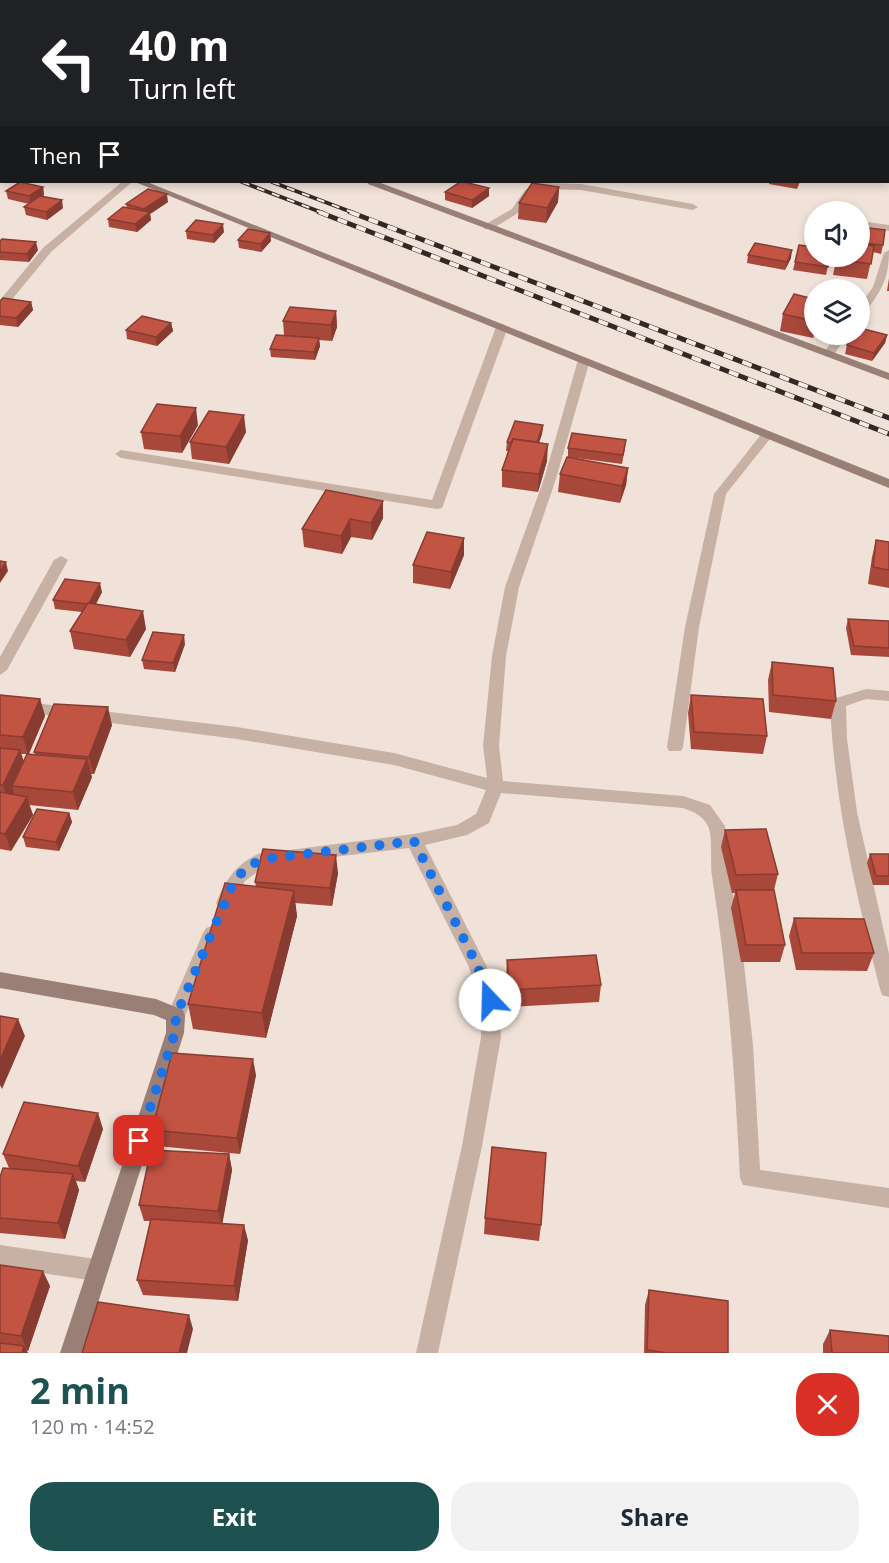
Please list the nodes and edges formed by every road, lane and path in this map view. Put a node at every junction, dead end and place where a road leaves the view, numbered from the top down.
1 (126, 183) edge
2 (142, 183) edge
3 (374, 183) edge
4 (693, 207) dead end
5 (870, 225) edge
6 (488, 227) junction
7 (889, 228) edge
8 (889, 253) edge
9 (870, 298) edge
10 (0, 308) edge
11 (502, 327) junction
12 (835, 345) edge
13 (829, 354) junction
14 (584, 360) junction
15 (889, 377) edge
16 (767, 435) junction
17 (121, 454) dead end
18 (889, 484) edge
19 (61, 560) dead end
20 (0, 670) edge
21 (889, 696) edge
22 (0, 704) edge
23 (675, 747) dead end
24 (496, 786) junction
25 (414, 841) junction
26 (856, 861) junction
27 (878, 861) edge
28 (0, 980) edge
29 (889, 989) edge
30 (176, 1016) junction
31 (889, 1198) edge
32 (0, 1256) edge
33 (96, 1270) junction
34 (71, 1353) edge
35 (427, 1353) edge

1 - 10 street
2 - 11 street
3 - 6 street
4 - 6 street
5 - 7 street
6 - 13 street
8 - 9 street
11 - 14 street
11 - 17 street
12 - 13 street
13 - 15 street
14 - 16 street
14 - 24 street
16 - 18 street
16 - 23 street
19 - 20 street
21 - 26 street
22 - 24 street
24 - 25 street
24 - 31 street
25 - 30 street
25 - 35 street
26 - 27 street
26 - 29 street
28 - 30 street
30 - 33 street
32 - 33 street
33 - 34 street

